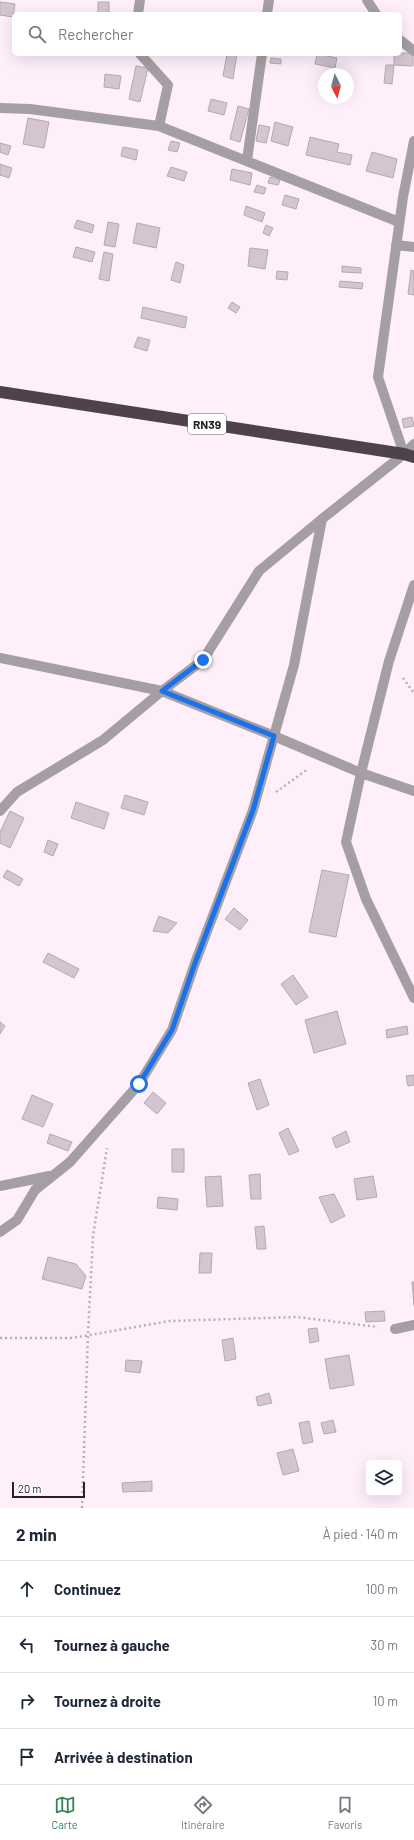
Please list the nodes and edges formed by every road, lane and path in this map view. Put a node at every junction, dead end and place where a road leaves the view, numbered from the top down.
1 (140, 0) edge
2 (269, 0) edge
3 (367, 0) edge
4 (138, 12) edge
5 (267, 12) edge
6 (375, 12) edge
7 (402, 42) edge
8 (414, 51) edge
9 (142, 56) edge
10 (262, 56) edge
11 (0, 108) edge
12 (159, 126) junction
13 (414, 141) edge
14 (413, 152) edge
15 (247, 160) junction
16 (399, 222) junction
17 (396, 244) junction
18 (414, 247) edge
19 (0, 392) edge
20 (414, 444) edge
21 (409, 455) edge
22 (322, 519) junction
23 (414, 585) edge
24 (0, 658) edge
25 (162, 691) junction
26 (274, 736) junction
27 (324, 757) junction
28 (361, 773) junction
29 (414, 791) edge
30 (253, 810) junction
31 (0, 811) edge
32 (414, 998) edge
33 (107, 1145) dead end
34 (53, 1175) junction
35 (0, 1186) edge
36 (0, 1232) edge
37 (414, 1325) edge
38 (395, 1329) joint
39 (88, 1335) junction
40 (0, 1338) edge
41 (82, 1508) edge

1 - 4 street
2 - 5 street
3 - 6 street
7 - 8 street
9 - 12 street
10 - 15 street
11 - 12 street
12 - 15 street
13 - 14 street
14 - 16 street
15 - 16 street
16 - 17 street
17 - 18 street
17 - 21 street
19 - 21 highway, RN39
20 - 21 street
21 - 22 street
22 - 25 street
22 - 26 street
23 - 28 street
24 - 25 street
25 - 26 street
25 - 31 street
26 - 27 street
26 - 30 street
27 - 28 street
27 - 30 path
28 - 29 street
28 - 32 street
30 - 34 street
33 - 39 path
34 - 35 street
34 - 36 street
37 - 38 street
38 - 39 path
39 - 40 path
39 - 41 path

